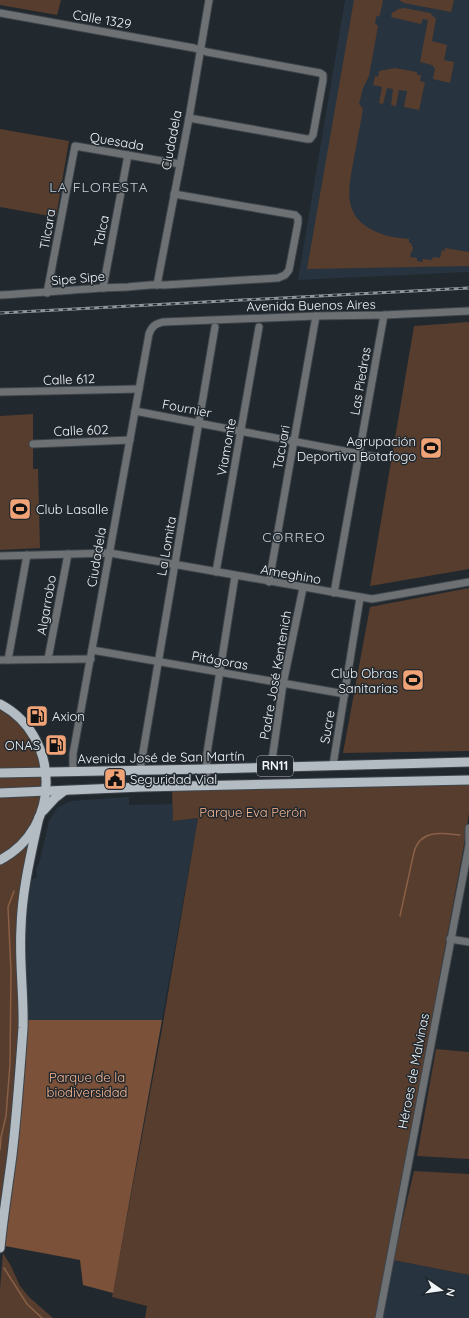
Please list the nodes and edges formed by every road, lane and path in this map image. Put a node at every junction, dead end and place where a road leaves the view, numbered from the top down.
1 (209, 0) edge
2 (0, 12) edge
3 (200, 50) junction
4 (189, 118) junction
5 (75, 146) joint
6 (128, 155) junction
7 (180, 164) junction
8 (174, 194) junction
9 (158, 284) junction
10 (103, 288) junction
11 (48, 293) junction
12 (0, 295) edge
13 (469, 310) edge
14 (384, 315) junction
15 (316, 316) junction
16 (155, 324) joint
17 (214, 327) dead end
18 (259, 327) dead end
19 (139, 389) junction
20 (0, 392) edge
21 (135, 411) junction
22 (198, 423) junction
23 (241, 431) junction
24 (130, 440) junction
25 (294, 440) junction
26 (33, 444) dead end
27 (359, 453) junction
28 (376, 457) dead end
29 (110, 553) junction
30 (68, 554) junction
31 (27, 555) junction
32 (0, 556) edge
33 (175, 565) junction
34 (216, 572) junction
35 (236, 576) junction
36 (269, 582) junction
37 (469, 582) edge
38 (303, 588) junction
39 (334, 593) junction
40 (360, 598) junction
41 (92, 650) junction
42 (48, 659) junction
43 (91, 659) junction
44 (0, 660) edge
45 (8, 660) junction
46 (158, 662) junction
47 (220, 672) junction
48 (283, 684) junction
49 (344, 694) junction
50 (0, 704) edge
51 (469, 762) edge
52 (332, 765) junction
53 (271, 767) junction
54 (206, 769) junction
55 (140, 770) junction
56 (46, 772) junction
57 (74, 772) junction
58 (0, 773) edge
59 (469, 780) edge
60 (206, 786) junction
61 (46, 791) junction
62 (64, 791) junction
63 (0, 793) edge
64 (40, 816) junction
65 (469, 828) edge
66 (469, 833) edge
67 (0, 860) edge
68 (450, 939) junction
69 (469, 942) edge
70 (0, 1248) edge
71 (379, 1318) edge

1 - 3 street, Ciudadela
2 - 3 street, Calle 1329
3 - 4 street, Ciudadela
3 - 4 street, Calle 1329
4 - 7 street, Ciudadela
5 - 6 street, Quesada
5 - 11 street, Tilcara
6 - 7 street, Quesada
6 - 10 street, Talca
7 - 8 street, Ciudadela
8 - 9 street, Ciudadela
8 - 9 street, Sipe Sipe
9 - 10 street, Sipe Sipe
10 - 11 street, Sipe Sipe
11 - 12 street, Sipe Sipe
13 - 14 street, Avenida Buenos Aires
14 - 15 street, Avenida Buenos Aires
14 - 27 street, Las Piedras
15 - 16 street, Avenida Buenos Aires
15 - 25 street, Tacuari
16 - 19 street, Ciudadela
17 - 22 street, La Lomita
18 - 23 street, Viamonte
19 - 20 street, Calle 612
19 - 21 street, Ciudadela
21 - 22 street, Fournier
21 - 24 street, Ciudadela
22 - 23 street, Fournier
22 - 33 street, La Lomita
23 - 25 street, Fournier
23 - 34 street, Viamonte
24 - 26 street, Calle 602
24 - 29 street, Ciudadela
25 - 27 street, Fournier
25 - 36 street, Tacuari
27 - 28 street, Fournier
27 - 39 street, Las Piedras
29 - 30 street, Ameghino
29 - 33 street, Ameghino
29 - 41 street, Ciudadela
30 - 31 street, Ameghino
30 - 42 street, Algarrobo
31 - 32 street, Ameghino
31 - 45 street
33 - 34 street, Ameghino
33 - 46 street, La Lomita
34 - 35 street, Ameghino
35 - 36 street, Ameghino
35 - 47 street
36 - 38 street, Ameghino
37 - 40 street, Ameghino
38 - 39 street, Ameghino
38 - 48 street, Padre José Kentenich
39 - 40 street, Ameghino
40 - 49 street, Sucre
41 - 43 street, Ciudadela
41 - 46 street, Pitágoras
42 - 43 street
42 - 45 street
43 - 57 street, Ciudadela
44 - 45 street
46 - 47 street, Pitágoras
46 - 55 street, La Lomita
47 - 48 street, Pitágoras
47 - 54 street
48 - 49 street, Pitágoras
48 - 53 street, Padre José Kentenich
49 - 52 street, Sucre
50 - 56 main road
51 - 52 main road, Avenida José de San Martín / RN11
52 - 53 main road, Avenida José de San Martín / RN11
53 - 54 main road, Avenida José de San Martín / RN11
54 - 55 main road, Avenida José de San Martín / RN11
54 - 60 street
55 - 57 main road, Avenida José de San Martín / RN11
56 - 57 main road, Avenida José de San Martín / RN11
56 - 58 main road, RN11
56 - 61 main road
59 - 60 main road, RN11
60 - 62 main road, RN11
61 - 62 main road, RN11
61 - 63 main road, RN11
61 - 64 main road
62 - 64 main road
64 - 67 main road
64 - 70 main road
65 - 66 street, Héroes de Malvinas
66 - 68 street, Héroes de Malvinas
68 - 69 street
68 - 71 street, Héroes de Malvinas

